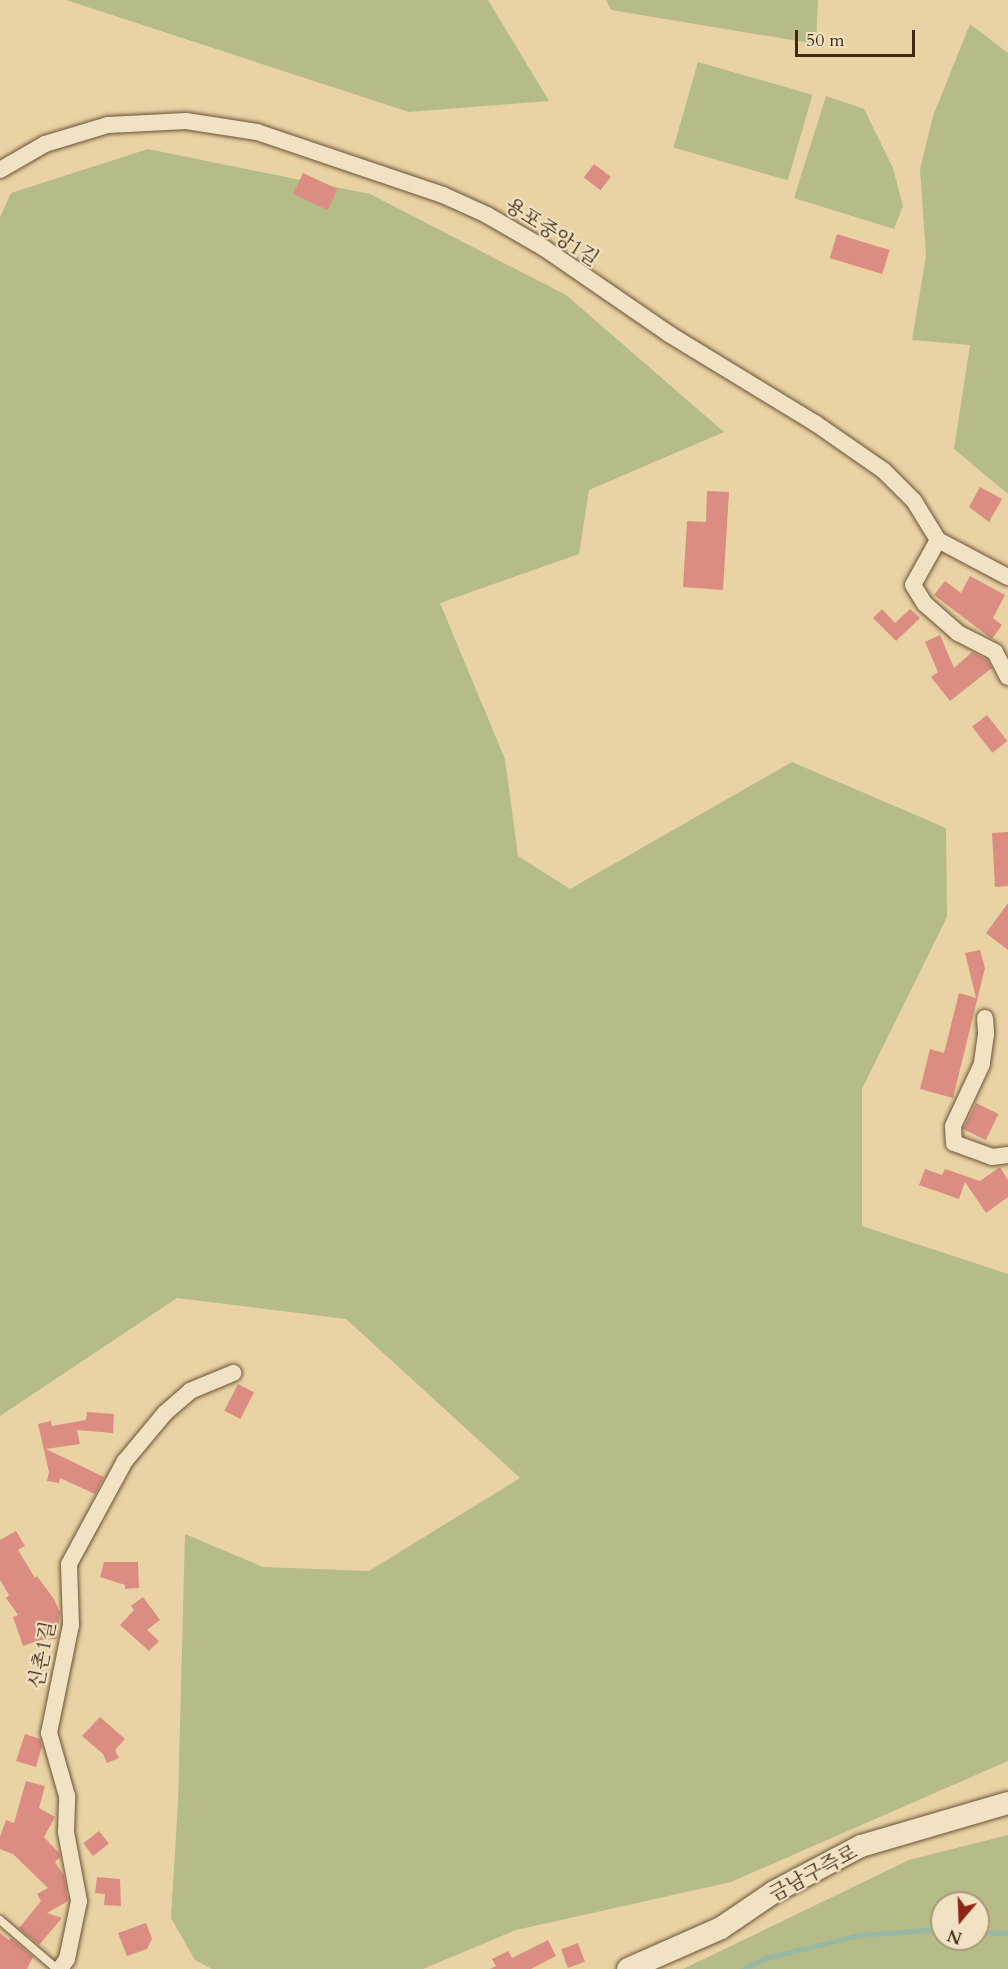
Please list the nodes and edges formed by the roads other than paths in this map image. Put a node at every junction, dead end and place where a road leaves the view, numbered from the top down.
1 (0, 170) edge
2 (938, 540) junction
3 (1008, 577) edge
4 (1008, 677) edge
5 (985, 1018) dead end
6 (1008, 1155) edge
7 (233, 1373) dead end
8 (1008, 1803) edge
9 (0, 1920) edge
10 (63, 1968) edge
11 (628, 1969) edge

1 - 2 street, 용포중앙1길
2 - 3 street
2 - 4 street
5 - 6 street
7 - 10 street, 신촌1길
8 - 11 main road, 금남구즉로
9 - 10 lane

